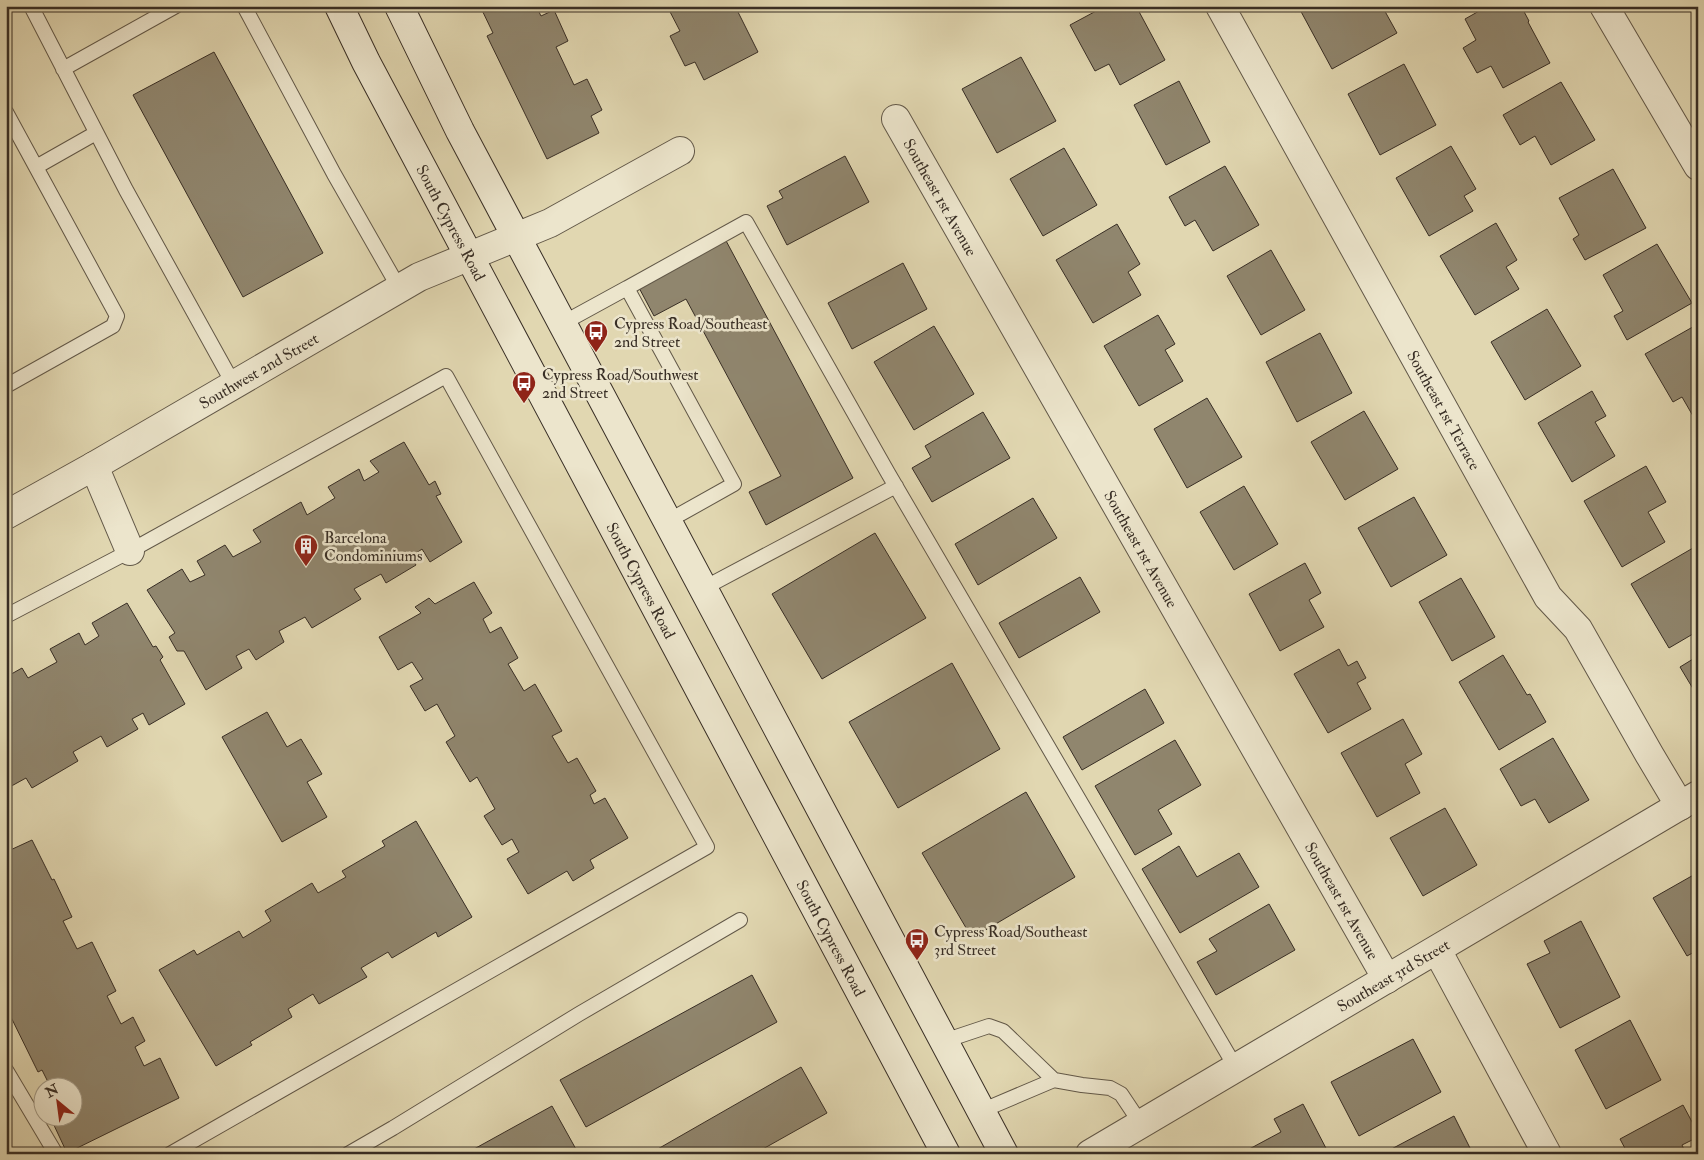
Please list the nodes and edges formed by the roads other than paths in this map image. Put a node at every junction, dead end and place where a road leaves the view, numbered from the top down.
1 (31, 6) edge
2 (176, 6) edge
3 (244, 6) edge
4 (339, 6) edge
5 (398, 6) edge
6 (1220, 6) edge
7 (1604, 6) edge
8 (63, 69) junction
9 (6, 112) edge
10 (896, 119) dead end
11 (96, 133) junction
12 (680, 151) dead end
13 (1698, 166) edge
14 (36, 167) junction
15 (517, 237) junction
16 (470, 256) junction
17 (399, 288) junction
18 (626, 288) junction
19 (563, 323) junction
20 (234, 385) junction
21 (6, 386) edge
22 (94, 466) junction
23 (896, 486) junction
24 (6, 515) edge
25 (668, 520) junction
26 (130, 551) junction
27 (704, 588) junction
28 (6, 616) edge
29 (1689, 800) edge
30 (740, 920) dead end
31 (1437, 950) junction
32 (1387, 979) junction
33 (944, 1041) junction
34 (1236, 1068) junction
35 (6, 1070) edge
36 (1054, 1080) junction
37 (981, 1111) junction
38 (1141, 1124) junction
39 (56, 1154) edge
40 (170, 1154) edge
41 (348, 1154) edge
42 (946, 1154) edge
43 (1004, 1154) edge
44 (1090, 1154) edge
45 (1547, 1154) edge

1 - 8 lane
2 - 8 lane
3 - 17 lane
4 - 16 street, South Cypress Road
5 - 15 street
6 - 29 street, Southeast 1st Terrace
7 - 13 street
8 - 11 lane
9 - 14 lane
10 - 32 street, Southeast 1st Avenue
11 - 14 lane
11 - 20 lane
12 - 15 street
14 - 21 lane
15 - 16 street, Southwest 2nd Street
15 - 19 street
16 - 17 street, Southwest 2nd Street
16 - 42 street, South Cypress Road
17 - 20 street, Southwest 2nd Street
18 - 19 lane
18 - 23 lane
18 - 25 lane
19 - 25 street
20 - 22 street, Southwest 2nd Street
22 - 24 street, Southwest 2nd Street
22 - 26 street
23 - 27 lane
23 - 34 lane
25 - 27 street
26 - 28 lane
26 - 40 lane
27 - 33 street
29 - 31 street, Southeast 3rd Street
30 - 41 lane
31 - 32 street, Southeast 3rd Street
31 - 45 street
32 - 34 street, Southeast 3rd Street
33 - 36 lane
33 - 37 street
34 - 38 street, Southeast 3rd Street
35 - 39 lane
36 - 37 lane
36 - 38 lane
37 - 43 street
38 - 44 street, Southeast 3rd Street

